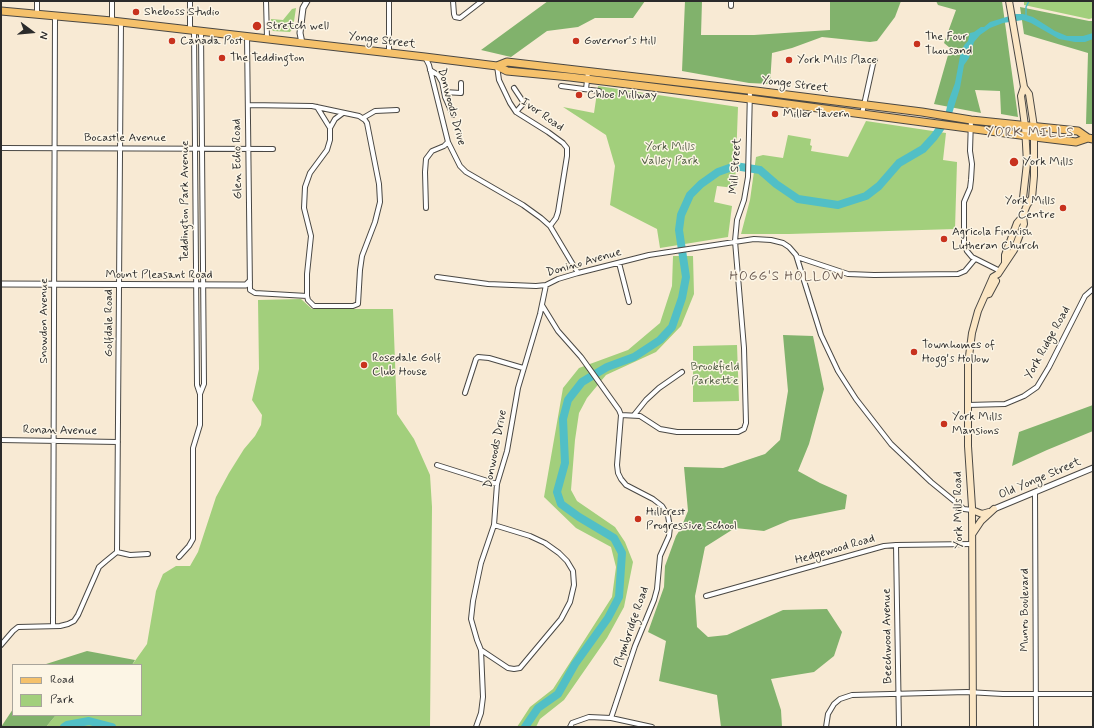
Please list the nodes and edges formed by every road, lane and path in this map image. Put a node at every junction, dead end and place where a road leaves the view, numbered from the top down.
1 (38, 1) edge
2 (112, 1) edge
3 (190, 1) edge
4 (266, 1) edge
5 (307, 1) edge
6 (389, 1) edge
7 (453, 1) edge
8 (482, 1) edge
9 (1010, 1) edge
10 (1, 11) edge
11 (37, 14) junction
12 (55, 16) junction
13 (112, 21) junction
14 (122, 22) junction
15 (195, 30) junction
16 (247, 36) junction
17 (267, 38) junction
18 (302, 43) junction
19 (389, 54) junction
20 (425, 57) junction
21 (875, 60) dead end
22 (497, 66) junction
23 (430, 70) junction
24 (588, 72) junction
25 (587, 79) junction
26 (461, 83) dead end
27 (561, 86) dead end
28 (1024, 87) junction
29 (514, 88) dead end
30 (586, 90) junction
31 (750, 90) junction
32 (599, 91) dead end
33 (444, 92) junction
34 (750, 99) junction
35 (864, 104) junction
36 (248, 105) junction
37 (317, 107) junction
38 (397, 110) dead end
39 (516, 112) junction
40 (343, 113) junction
41 (862, 114) junction
42 (453, 115) dead end
43 (363, 118) junction
44 (971, 120) junction
45 (1025, 126) junction
46 (1034, 127) junction
47 (330, 128) junction
48 (970, 129) junction
49 (1026, 136) junction
50 (1035, 138) junction
51 (1090, 139) edge
52 (448, 142) junction
53 (1, 148) edge
54 (55, 148) junction
55 (120, 148) junction
56 (195, 149) junction
57 (202, 149) junction
58 (248, 149) junction
59 (273, 150) dead end
60 (1027, 205) junction
61 (426, 208) dead end
62 (550, 226) junction
63 (735, 241) junction
64 (797, 257) junction
65 (975, 259) junction
66 (619, 263) junction
67 (999, 272) junction
68 (578, 273) junction
69 (438, 277) dead end
70 (249, 282) junction
71 (1, 284) edge
72 (54, 284) junction
73 (546, 284) junction
74 (119, 285) junction
75 (196, 285) junction
76 (203, 285) junction
77 (1093, 289) edge
78 (307, 296) junction
79 (629, 302) dead end
80 (542, 305) junction
81 (523, 368) junction
82 (682, 372) dead end
83 (466, 393) dead end
84 (200, 394) junction
85 (968, 405) junction
86 (621, 415) junction
87 (634, 415) junction
88 (1, 440) edge
89 (54, 441) junction
90 (118, 442) junction
91 (438, 465) dead end
92 (1093, 468) edge
93 (497, 484) junction
94 (1035, 492) junction
95 (972, 509) junction
96 (994, 509) junction
97 (494, 525) junction
98 (972, 535) junction
99 (972, 544) junction
100 (896, 545) junction
101 (117, 552) junction
102 (148, 554) dead end
103 (179, 557) dead end
104 (706, 596) dead end
105 (52, 626) junction
106 (1, 645) edge
107 (481, 650) junction
108 (973, 693) junction
109 (1036, 693) junction
110 (1093, 694) edge
111 (899, 695) junction
112 (611, 718) junction
113 (571, 725) edge
114 (647, 726) edge
115 (476, 727) edge
116 (652, 727) edge
117 (826, 727) edge
118 (899, 727) edge
119 (973, 727) edge
120 (1036, 727) edge

1 - 11 street
2 - 13 street
3 - 15 street
4 - 17 street
5 - 18 street
6 - 19 street
7 - 8 street
9 - 28 main road
10 - 11 main road, Yonge Street
11 - 12 main road, Yonge Street
12 - 13 main road, Yonge Street
12 - 54 street, Snowdon Avenue
13 - 14 main road, Yonge Street
14 - 15 main road, Yonge Street
14 - 55 street, Golfdale Road
15 - 16 main road, Yonge Street
15 - 56 street, Teddington Park Avenue
15 - 57 street, Teddington Park Avenue
16 - 17 main road, Yonge Street
16 - 36 street, Glen Echo Road
17 - 18 main road, Yonge Street
18 - 19 main road, Yonge Street
19 - 20 main road, Yonge Street
20 - 22 main road, Yonge Street
20 - 23 street, Donwoods Drive
21 - 35 street
22 - 24 main road, Yonge Street
22 - 25 main road, Yonge Street
22 - 39 street, Ivor Road
23 - 33 street
23 - 52 street, Donwoods Drive
24 - 25 street
24 - 31 main road, Yonge Street
25 - 30 street
25 - 34 main road, Yonge Street
26 - 33 street
27 - 30 street
28 - 45 main road, York Mills Road
28 - 46 main road, York Mills Road
29 - 39 street
30 - 32 street
31 - 34 street, Mill Street
31 - 35 main road, Yonge Street
33 - 42 street
34 - 41 main road, Yonge Street
34 - 63 street, Mill Street
35 - 41 street
35 - 44 main road, Yonge Street
36 - 37 street
36 - 58 street, Glen Echo Road
37 - 40 street
37 - 47 street
38 - 43 street
39 - 62 street, Ivor Road
40 - 43 street
40 - 47 street
41 - 48 main road, Yonge Street
43 - 78 street
44 - 45 main road, Yonge Street
44 - 48 street
45 - 46 main road, Yonge Street
45 - 49 main road, York Mills Road
46 - 50 main road, York Mills Road
46 - 51 main road, Yonge Street
47 - 78 street
48 - 49 main road, Yonge Street
48 - 65 street
49 - 50 main road, Yonge Street
49 - 60 main road, York Mills Road
50 - 51 main road, Yonge Street
50 - 60 main road, York Mills Road
52 - 61 street
52 - 62 street, Donwoods Drive
53 - 54 street, Bocastle Avenue
54 - 55 street, Bocastle Avenue
54 - 72 street, Snowdon Avenue
55 - 56 street, Bocastle Avenue
55 - 74 street, Golfdale Road
56 - 57 street, Bocastle Avenue
56 - 75 street, Teddington Park Avenue
57 - 58 street, Bocastle Avenue
57 - 76 street, Teddington Park Avenue
58 - 59 street, Bocastle Avenue
58 - 70 street, Glen Echo Road
60 - 67 main road, York Mills Road
62 - 68 street, Donwoods Drive
63 - 64 street
63 - 66 street, Donino Avenue
63 - 87 street, Mill Street
64 - 65 street
64 - 95 street
65 - 67 street
66 - 68 street, Donino Avenue
66 - 79 street
67 - 85 main road, York Mills Road
68 - 73 street, Donino Avenue
69 - 73 street, Donino Avenue
70 - 76 street, Mount Pleasant Road
70 - 78 street
71 - 72 street, Mount Pleasant Road
72 - 74 street, Mount Pleasant Road
72 - 89 street, Snowdon Avenue
73 - 80 street, Donwoods Drive
74 - 75 street, Mount Pleasant Road
74 - 90 street, Golfdale Road
75 - 76 street, Mount Pleasant Road
75 - 84 street, Teddington Park Avenue
76 - 84 street, Teddington Park Avenue
77 - 85 street, York Ridge Road
80 - 81 street, Donwoods Drive
80 - 86 street
81 - 83 street
81 - 93 street, Donwoods Drive
82 - 87 street
84 - 103 street, Teddington Park Avenue
85 - 95 main road, York Mills Road
86 - 87 street
86 - 112 street, Plymbridge Road
88 - 89 street, Ronan Avenue
89 - 90 street, Ronan Avenue
89 - 105 street, Snowdon Avenue
90 - 101 street, Golfdale Road
91 - 93 street
92 - 94 street, Old Yonge Street
93 - 97 street, Donwoods Drive
94 - 96 street, Old Yonge Street
94 - 109 street, Munro Boulevard
95 - 96 main road
95 - 98 main road, York Mills Road
96 - 98 main road
97 - 107 street, Donwoods Drive
97 - 107 street
98 - 99 main road, York Mills Road
99 - 100 street, Hedgewood Road
99 - 108 main road, York Mills Road
100 - 104 street, Hedgewood Road
100 - 111 street, Beechwood Avenue
101 - 102 street
101 - 105 street
105 - 106 street
107 - 115 street, Donwoods Drive
108 - 109 street
108 - 111 street
108 - 119 main road, York Mills Road
109 - 110 street
109 - 120 street, Munro Boulevard
111 - 117 street
111 - 118 street, Beechwood Avenue
112 - 113 street
112 - 114 street
114 - 116 street

